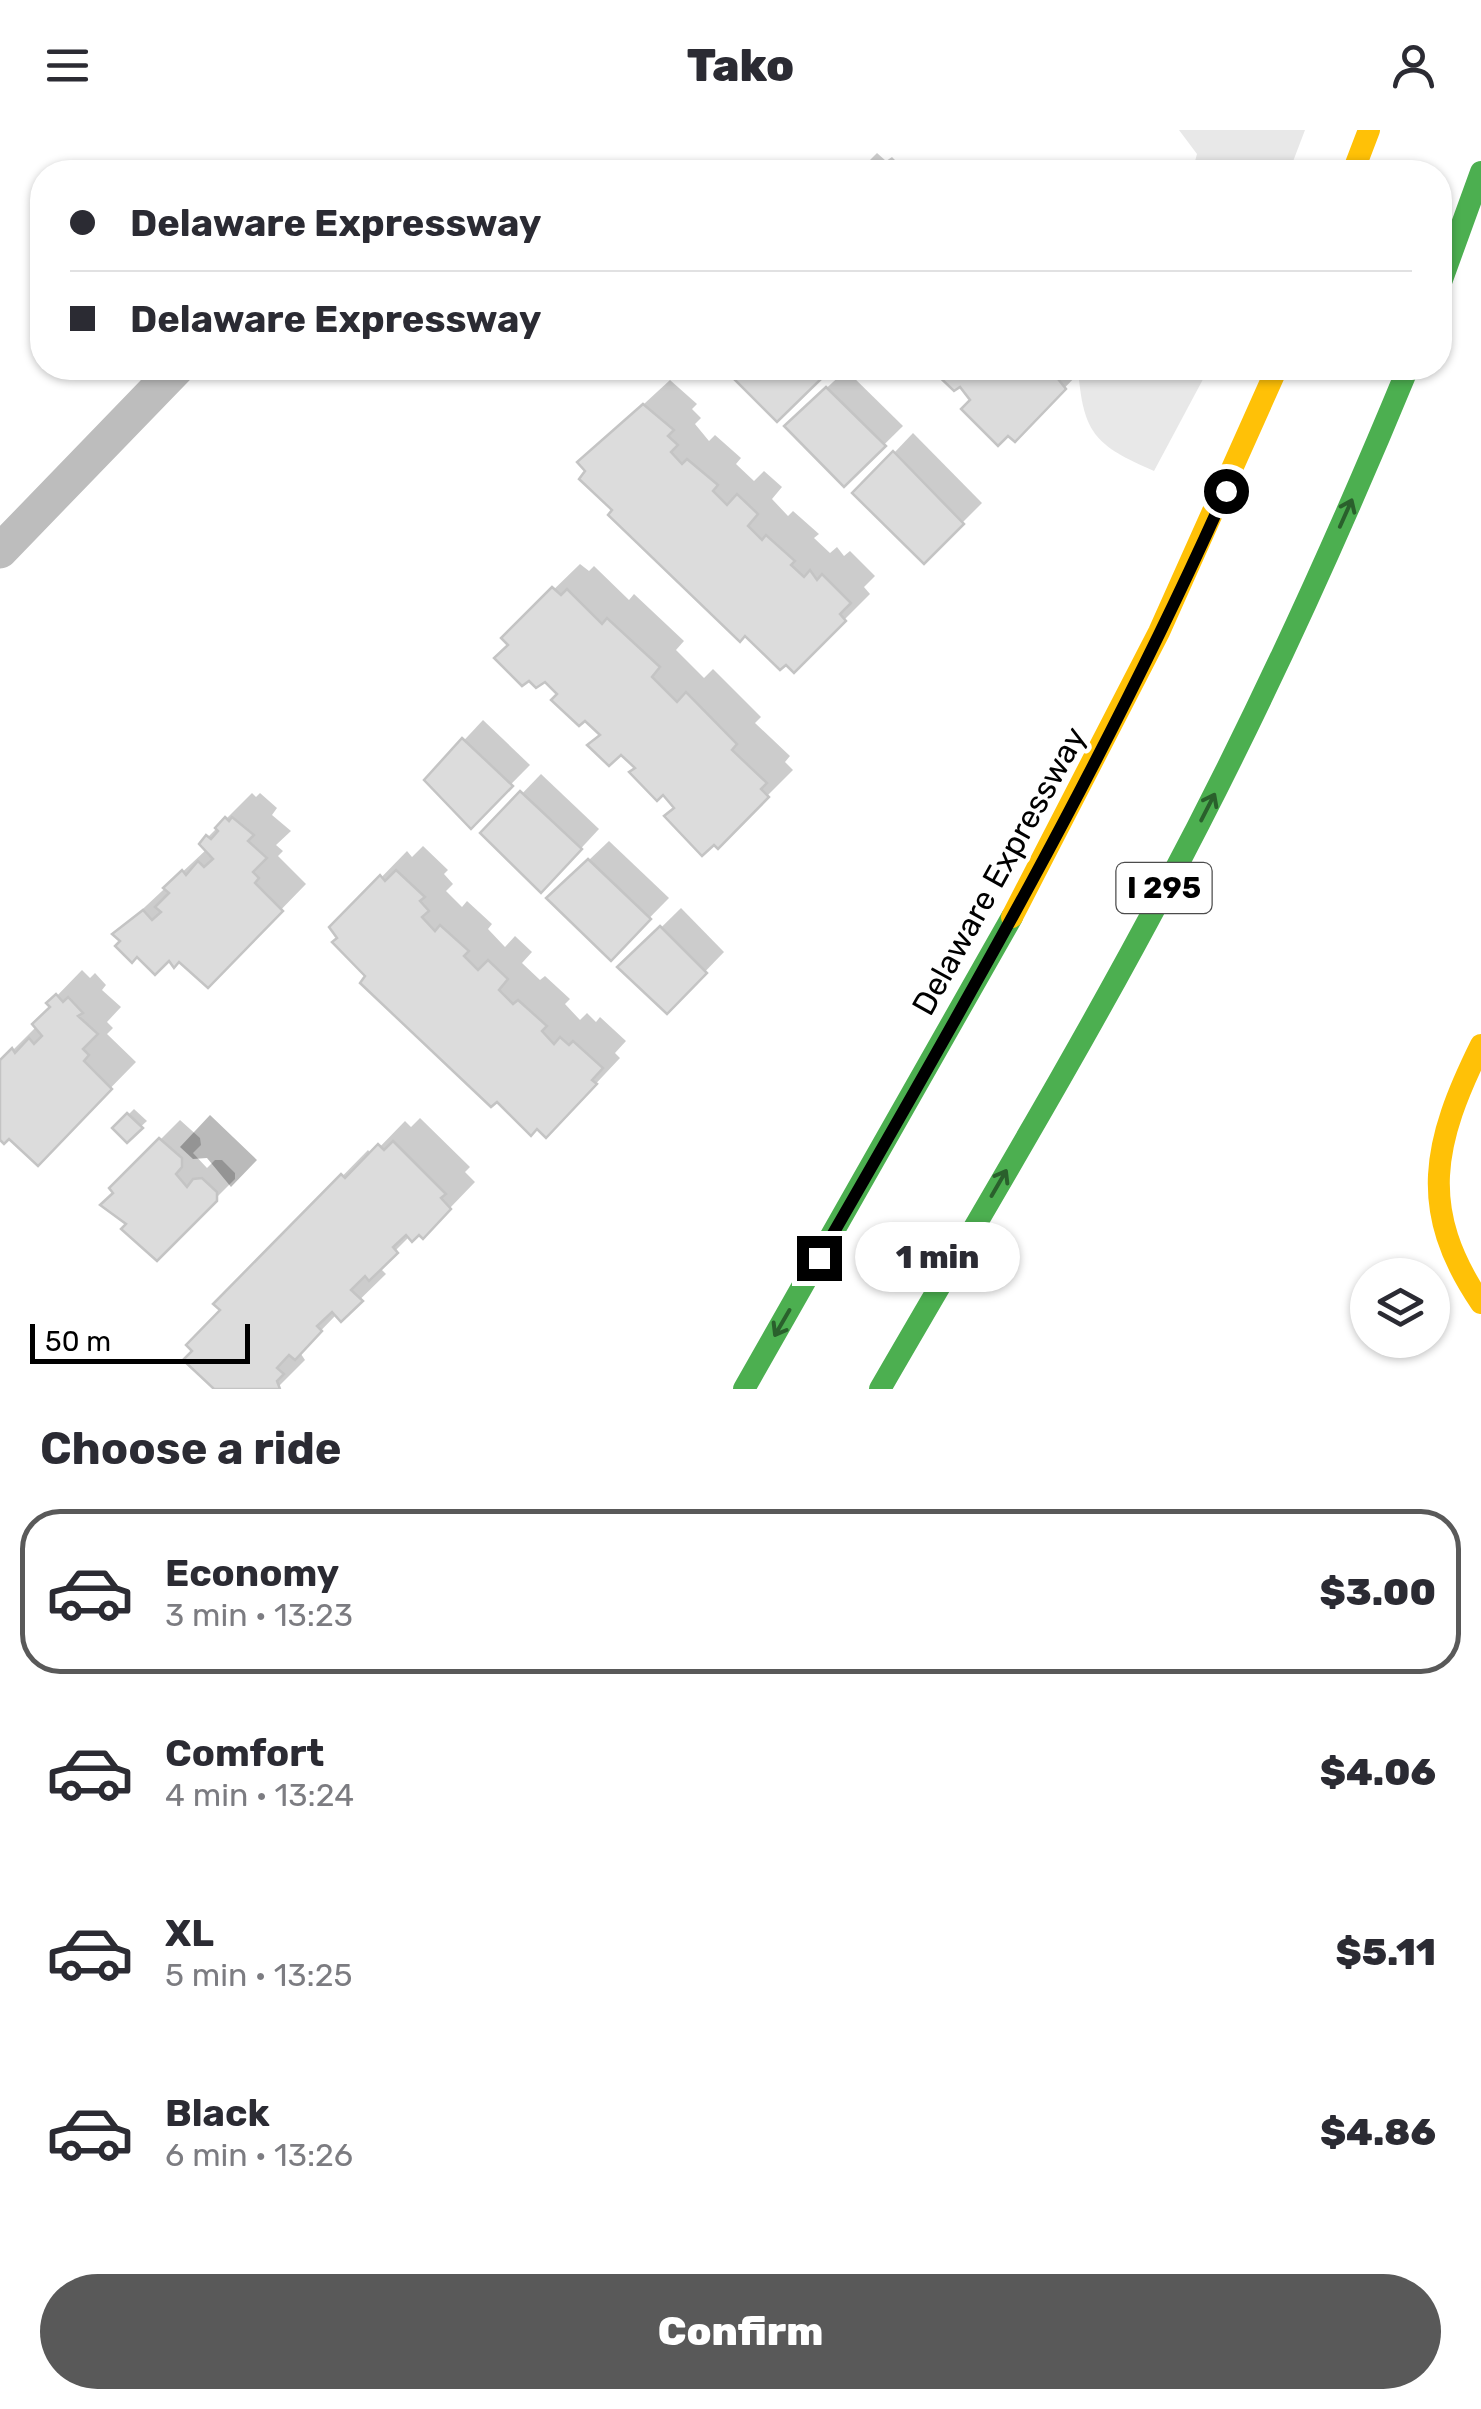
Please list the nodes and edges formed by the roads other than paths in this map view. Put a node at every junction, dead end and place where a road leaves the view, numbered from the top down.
1 (1369, 130) edge
2 (1358, 160) edge
3 (1481, 172) edge
4 (1452, 252) edge
5 (165, 380) edge
6 (1272, 380) edge
7 (1403, 380) edge
8 (0, 551) edge
9 (1481, 1045) edge
10 (1481, 1302) edge
11 (744, 1389) edge
12 (880, 1389) edge

1 - 2 main road
3 - 4 main road
5 - 8 street
6 -> 11 main road, Delaware Expressway
12 -> 7 main road, I 295
9 - 10 main road

